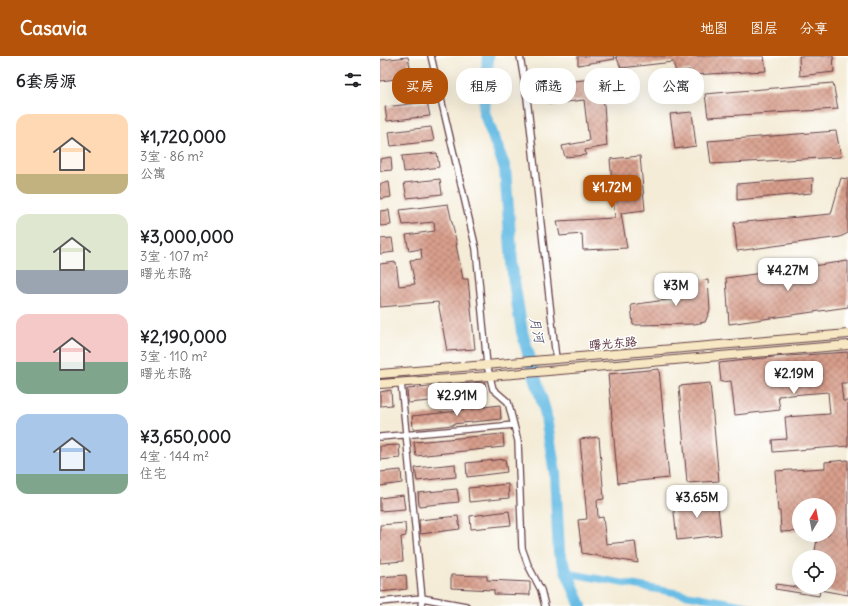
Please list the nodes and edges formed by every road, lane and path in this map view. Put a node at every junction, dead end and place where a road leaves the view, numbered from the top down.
1 (431, 56) edge
2 (520, 56) edge
3 (848, 334) edge
4 (848, 346) edge
5 (556, 359) junction
6 (487, 365) junction
7 (380, 374) edge
8 (490, 376) junction
9 (401, 382) junction
10 (380, 384) edge
11 (514, 425) junction
12 (406, 435) junction
13 (380, 437) edge
14 (422, 598) junction
15 (380, 602) edge
16 (421, 606) edge
17 (466, 606) edge
18 (545, 606) edge

1 - 6 street
2 - 5 street
3 - 5 main road, 曙光东路
4 - 8 main road, 曙光东路
5 - 6 main road, 曙光东路
6 - 7 main road, 曙光东路
6 - 8 street
8 - 9 main road, 曙光东路
8 - 11 street
9 - 10 main road, 曙光东路
9 - 12 street
11 - 12 street
11 - 18 street
12 - 13 street
12 - 14 street
14 - 15 street
14 - 16 street
14 - 17 street

